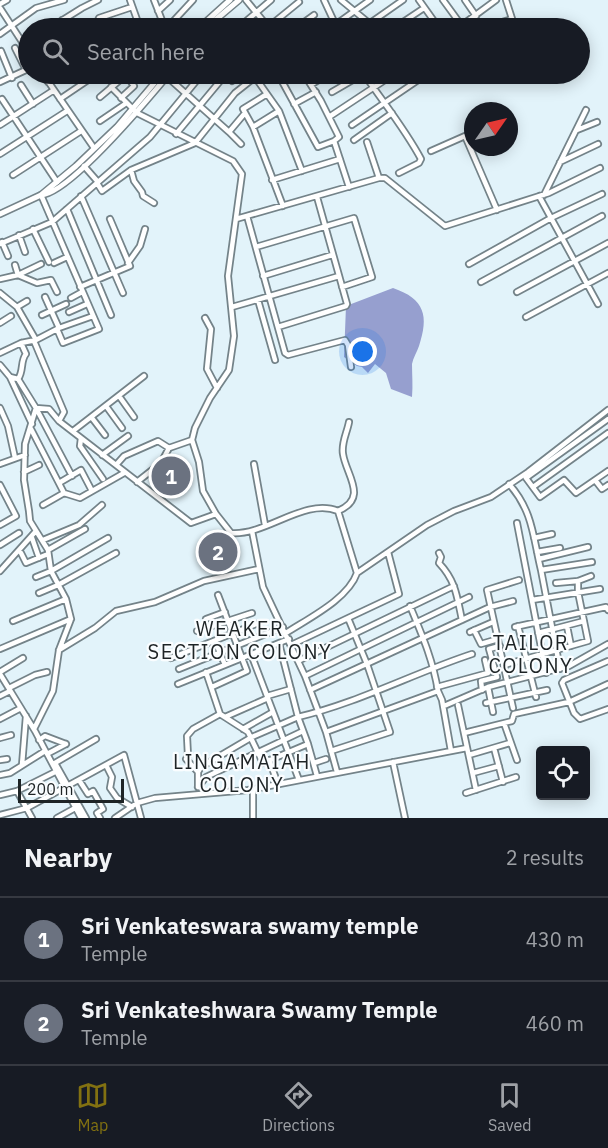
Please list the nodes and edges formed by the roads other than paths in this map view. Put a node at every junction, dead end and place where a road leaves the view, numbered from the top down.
1 (7, 0) edge
2 (40, 0) edge
3 (64, 0) edge
4 (77, 0) edge
5 (98, 0) edge
6 (130, 0) edge
7 (154, 0) edge
8 (170, 0) edge
9 (193, 0) edge
10 (230, 0) edge
11 (238, 0) edge
12 (246, 0) edge
13 (271, 0) edge
14 (324, 0) edge
15 (341, 0) edge
16 (370, 0) edge
17 (403, 0) edge
18 (419, 0) edge
19 (443, 0) edge
20 (465, 0) edge
21 (506, 0) edge
22 (491, 1) edge
23 (299, 2) dead end
24 (0, 6) edge
25 (42, 6) junction
26 (132, 7) junction
27 (80, 8) junction
28 (424, 8) junction
29 (158, 11) junction
30 (354, 11) junction
31 (256, 13) junction
32 (314, 15) dead end
33 (476, 16) junction
34 (23, 18) edge
35 (65, 18) edge
36 (99, 18) edge
37 (136, 18) edge
38 (161, 18) edge
39 (176, 18) edge
40 (210, 18) edge
41 (217, 18) edge
42 (250, 18) edge
43 (260, 18) edge
44 (280, 18) edge
45 (310, 18) edge
46 (332, 18) edge
47 (346, 18) edge
48 (362, 18) edge
49 (378, 18) edge
50 (409, 18) edge
51 (431, 18) edge
52 (454, 18) edge
53 (473, 18) edge
54 (511, 18) edge
55 (18, 22) edge
56 (12, 26) junction
57 (18, 33) edge
58 (0, 34) edge
59 (15, 48) dead end
60 (1, 51) edge
61 (18, 53) edge
62 (18, 74) edge
63 (12, 78) junction
64 (0, 82) edge
65 (50, 84) edge
66 (82, 84) edge
67 (115, 84) edge
68 (133, 84) edge
69 (157, 84) edge
70 (175, 84) edge
71 (194, 84) edge
72 (218, 84) edge
73 (246, 84) edge
74 (262, 84) edge
75 (283, 84) edge
76 (312, 84) edge
77 (346, 84) edge
78 (371, 84) edge
79 (380, 84) edge
80 (413, 84) edge
81 (21, 85) dead end
82 (111, 87) junction
83 (374, 88) junction
84 (54, 90) junction
85 (316, 92) junction
86 (332, 92) dead end
87 (185, 94) junction
88 (267, 94) junction
89 (100, 97) dead end
90 (121, 98) junction
91 (2, 99) dead end
92 (60, 99) junction
93 (33, 104) junction
94 (125, 104) junction
95 (294, 104) junction
96 (384, 104) junction
97 (199, 106) junction
98 (586, 110) dead end
99 (68, 111) junction
100 (135, 111) junction
101 (279, 111) junction
102 (245, 113) junction
103 (392, 113) junction
104 (14, 116) junction
105 (329, 117) junction
106 (213, 118) junction
107 (100, 121) dead end
108 (597, 122) dead end
109 (0, 125) edge
110 (352, 125) dead end
111 (160, 126) junction
112 (253, 127) junction
113 (576, 130) junction
114 (81, 131) junction
115 (229, 132) junction
116 (176, 134) junction
117 (27, 137) junction
118 (354, 140) dead end
119 (334, 141) junction
120 (195, 142) junction
121 (367, 142) dead end
122 (241, 144) dead end
123 (598, 144) dead end
124 (94, 148) junction
125 (431, 151) dead end
126 (0, 154) edge
127 (40, 158) junction
128 (340, 159) junction
129 (560, 162) junction
130 (84, 166) junction
131 (600, 168) dead end
132 (131, 170) junction
133 (302, 171) junction
134 (399, 173) dead end
135 (13, 175) dead end
136 (379, 178) junction
137 (272, 180) junction
138 (57, 182) junction
139 (97, 182) junction
140 (349, 187) junction
141 (602, 194) dead end
142 (41, 195) junction
143 (541, 195) junction
144 (81, 196) junction
145 (317, 197) junction
146 (154, 203) dead end
147 (283, 206) junction
148 (67, 208) junction
149 (497, 210) junction
150 (0, 214) edge
151 (247, 216) junction
152 (602, 216) dead end
153 (551, 218) junction
154 (110, 219) dead end
155 (236, 219) junction
156 (52, 222) junction
157 (325, 225) junction
158 (33, 229) junction
159 (145, 229) dead end
160 (19, 235) junction
161 (562, 238) junction
162 (1, 242) edge
163 (608, 243) edge
164 (256, 247) junction
165 (25, 252) dead end
166 (332, 255) junction
167 (8, 256) dead end
168 (67, 257) junction
169 (574, 261) junction
170 (128, 262) junction
171 (41, 264) dead end
172 (470, 264) dead end
173 (15, 265) dead end
174 (114, 273) junction
175 (608, 273) edge
176 (18, 275) junction
177 (264, 276) junction
178 (339, 276) junction
179 (0, 279) edge
180 (97, 280) junction
181 (481, 282) dead end
182 (587, 285) junction
183 (342, 287) junction
184 (81, 290) junction
185 (57, 292) dead end
186 (517, 292) dead end
187 (0, 293) edge
188 (123, 293) dead end
189 (45, 297) dead end
190 (71, 297) dead end
191 (269, 297) junction
192 (258, 300) junction
193 (27, 301) dead end
194 (66, 304) dead end
195 (87, 304) junction
196 (598, 304) dead end
197 (17, 307) junction
198 (232, 307) junction
199 (51, 311) junction
200 (69, 312) dead end
201 (42, 315) dead end
202 (111, 315) dead end
203 (11, 316) dead end
204 (93, 316) junction
205 (526, 317) dead end
206 (205, 318) dead end
207 (0, 323) edge
208 (278, 327) junction
209 (58, 328) junction
210 (35, 340) junction
211 (21, 343) junction
212 (0, 353) edge
213 (275, 360) dead end
214 (0, 365) edge
215 (351, 367) dead end
216 (144, 376) dead end
217 (10, 377) junction
218 (18, 379) junction
219 (217, 388) junction
220 (119, 396) junction
221 (106, 406) junction
222 (0, 408) edge
223 (36, 409) junction
224 (608, 410) edge
225 (134, 417) dead end
226 (92, 418) junction
227 (608, 419) edge
228 (59, 421) junction
229 (349, 422) dead end
230 (31, 426) junction
231 (122, 428) dead end
232 (73, 431) junction
233 (608, 433) edge
234 (105, 435) dead end
235 (128, 436) dead end
236 (81, 438) junction
237 (192, 440) junction
238 (169, 448) junction
239 (25, 455) junction
240 (102, 455) junction
241 (15, 458) junction
242 (550, 458) junction
243 (0, 462) edge
244 (254, 464) dead end
245 (39, 465) dead end
246 (116, 465) junction
247 (558, 469) junction
248 (608, 471) edge
249 (24, 472) junction
250 (124, 473) junction
251 (72, 476) junction
252 (104, 479) dead end
253 (595, 480) junction
254 (137, 482) junction
255 (59, 483) junction
256 (509, 484) junction
257 (0, 485) edge
258 (533, 487) junction
259 (607, 487) edge
260 (92, 491) junction
261 (64, 493) junction
262 (44, 504) dead end
263 (102, 505) dead end
264 (338, 511) junction
265 (216, 514) junction
266 (517, 524) dead end
267 (0, 525) edge
268 (265, 525) junction
269 (85, 530) dead end
270 (36, 531) junction
271 (252, 531) junction
272 (19, 533) dead end
273 (552, 534) dead end
274 (32, 538) dead end
275 (108, 538) dead end
276 (534, 538) junction
277 (42, 540) junction
278 (0, 545) edge
279 (560, 548) dead end
280 (588, 548) dead end
281 (48, 552) junction
282 (388, 552) junction
283 (537, 552) junction
284 (21, 553) dead end
285 (116, 553) dead end
286 (439, 553) dead end
287 (0, 558) edge
288 (39, 558) junction
289 (538, 559) junction
290 (592, 562) dead end
291 (5, 566) junction
292 (259, 568) junction
293 (541, 570) junction
294 (0, 571) edge
295 (51, 571) junction
296 (357, 573) junction
297 (591, 576) dead end
298 (36, 578) dead end
299 (519, 580) dead end
300 (578, 581) junction
301 (556, 583) dead end
302 (58, 585) junction
303 (454, 586) junction
304 (600, 589) dead end
305 (578, 592) junction
306 (39, 593) dead end
307 (218, 595) dead end
308 (470, 597) dead end
309 (546, 598) junction
310 (66, 600) junction
311 (532, 600) junction
312 (513, 601) dead end
313 (458, 603) junction
314 (410, 606) junction
315 (490, 607) junction
316 (608, 610) edge
317 (225, 612) junction
318 (582, 612) junction
319 (252, 613) dead end
320 (348, 618) junction
321 (71, 619) junction
322 (206, 619) dead end
323 (550, 619) junction
324 (462, 620) junction
325 (13, 621) dead end
326 (228, 621) junction
327 (584, 621) junction
328 (416, 622) junction
329 (493, 622) junction
330 (535, 622) junction
331 (256, 624) dead end
332 (567, 626) junction
333 (283, 627) junction
334 (552, 628) junction
335 (196, 631) dead end
336 (233, 633) junction
337 (286, 633) junction
338 (538, 633) junction
339 (354, 634) junction
340 (424, 638) junction
341 (289, 639) junction
342 (498, 639) junction
343 (215, 641) junction
344 (279, 643) junction
345 (608, 644) edge
346 (238, 645) junction
347 (291, 645) junction
348 (500, 646) junction
349 (571, 646) junction
350 (361, 648) junction
351 (0, 649) edge
352 (59, 650) junction
353 (556, 650) junction
354 (220, 652) junction
355 (251, 654) junction
356 (472, 654) dead end
357 (542, 654) junction
358 (23, 658) dead end
359 (171, 658) dead end
360 (243, 658) junction
361 (525, 658) junction
362 (485, 660) dead end
363 (298, 661) junction
364 (608, 661) edge
365 (367, 664) junction
366 (225, 665) junction
367 (504, 665) junction
368 (434, 666) junction
369 (178, 669) dead end
370 (560, 669) junction
371 (46, 672) dead end
372 (206, 672) junction
373 (0, 673) edge
374 (546, 673) junction
375 (305, 676) junction
376 (489, 676) junction
377 (530, 677) junction
378 (507, 682) junction
379 (178, 684) dead end
380 (608, 684) edge
381 (212, 687) junction
382 (485, 688) junction
383 (291, 689) junction
384 (437, 689) junction
385 (10, 690) junction
386 (310, 690) junction
387 (547, 690) dead end
388 (375, 692) junction
389 (536, 695) junction
390 (0, 696) edge
391 (267, 697) junction
392 (511, 699) junction
393 (570, 702) junction
394 (489, 703) junction
395 (458, 705) dead end
396 (444, 706) junction
397 (21, 708) junction
398 (513, 708) dead end
399 (608, 709) edge
400 (273, 711) junction
401 (382, 711) junction
402 (319, 712) junction
403 (493, 712) dead end
404 (26, 716) junction
405 (223, 716) junction
406 (298, 717) junction
407 (0, 719) edge
408 (504, 723) junction
409 (279, 726) junction
410 (243, 729) junction
411 (35, 731) junction
412 (303, 731) junction
413 (326, 732) junction
414 (464, 733) junction
415 (11, 735) dead end
416 (252, 737) junction
417 (0, 738) edge
418 (96, 739) dead end
419 (284, 739) junction
420 (39, 740) junction
421 (510, 743) junction
422 (308, 744) junction
423 (467, 748) junction
424 (494, 748) junction
425 (258, 751) junction
426 (332, 751) junction
427 (451, 751) junction
428 (288, 752) junction
429 (46, 753) junction
430 (469, 755) junction
431 (7, 759) dead end
432 (326, 759) dead end
433 (0, 760) edge
434 (269, 760) junction
435 (516, 760) dead end
436 (393, 762) junction
437 (314, 763) junction
438 (55, 764) junction
439 (22, 765) junction
440 (106, 765) junction
441 (499, 766) junction
442 (57, 770) junction
443 (198, 772) junction
444 (337, 772) junction
445 (472, 773) junction
446 (0, 776) edge
447 (317, 776) junction
448 (516, 777) dead end
449 (79, 780) junction
450 (299, 780) junction
451 (503, 782) junction
452 (278, 784) junction
453 (67, 787) junction
454 (198, 787) junction
455 (253, 789) junction
456 (476, 790) junction
457 (17, 791) junction
458 (466, 793) dead end
459 (192, 794) junction
460 (0, 795) edge
461 (137, 803) junction
462 (77, 807) junction
463 (132, 807) junction
464 (27, 808) junction
465 (0, 814) edge
466 (140, 817) edge
467 (32, 818) edge
468 (57, 818) edge
469 (81, 818) edge
470 (86, 818) edge
471 (100, 818) edge
472 (115, 818) edge
473 (253, 818) edge
474 (405, 818) edge

1 - 24 street
2 - 25 street
3 - 25 street
4 - 27 street
5 - 27 street
6 - 26 street
7 - 29 street
8 - 29 street
9 - 39 street
10 - 40 main road
11 - 41 main road
12 - 31 street
13 - 31 street
14 - 46 street
15 - 30 street
16 - 30 street
17 - 49 street
18 - 28 street
19 - 52 street
20 - 33 street
21 - 54 street
22 - 33 street
23 - 44 street
24 - 56 street
25 - 34 street
26 - 36 street
26 - 37 street
27 - 35 street
28 - 50 street
28 - 51 street
29 - 38 street
30 - 47 street
30 - 48 street
31 - 42 street
31 - 43 street
32 - 45 street
33 - 53 street
55 - 56 street
56 - 57 street
56 - 58 street
59 - 61 street
60 - 63 street
62 - 63 street
63 - 64 street
65 - 84 street
66 - 92 street
67 - 82 street
68 - 90 street
69 - 100 main road
70 - 87 street
71 - 87 street
72 - 97 street
73 - 106 street
74 - 88 street
75 - 95 street
76 - 85 street
77 - 86 street
78 - 83 street
79 - 83 street
80 - 96 street
81 - 93 street
82 - 89 street
82 - 90 street
83 - 96 street
83 - 105 street
84 - 92 street
84 - 93 street
85 - 95 street
85 - 105 street
87 - 97 street
87 - 111 street
88 - 101 street
88 - 102 street
90 - 94 street
91 - 104 street
92 - 99 street
93 - 104 street
94 - 100 street
94 - 107 street
95 - 119 street
96 - 103 street
96 - 110 street
97 - 106 street
97 - 116 street
98 - 113 street
99 - 114 street
99 - 117 street
100 - 111 street
100 - 124 main road
100 - 130 main road
101 - 112 street
101 - 133 street
102 - 112 street
102 - 115 street
103 - 118 street
103 - 134 street
104 - 109 street
104 - 117 street
105 - 119 street
106 - 115 street
106 - 120 street
108 - 113 street
111 - 116 street
111 - 139 street
112 - 137 street
113 - 129 street
114 - 124 street
114 - 127 street
115 - 122 street
116 - 120 street
117 - 126 street
117 - 127 street
119 - 128 street
120 - 132 street
120 - 155 street
121 - 136 street
123 - 129 street
124 - 138 main road
125 - 149 street
127 - 135 street
127 - 138 street
128 - 133 street
128 - 140 street
129 - 143 street
130 - 139 street
130 - 142 main road
131 - 143 street
132 - 139 street
132 - 146 street
133 - 137 street
136 - 140 street
136 - 149 street
137 - 147 street
138 - 142 main road
139 - 144 street
140 - 145 street
141 - 153 street
142 - 150 main road
142 - 156 street
143 - 149 street
143 - 153 street
144 - 148 street
144 - 174 street
145 - 147 street
145 - 157 street
147 - 151 street
148 - 156 street
148 - 180 street
151 - 155 street
151 - 164 street
152 - 161 street
153 - 161 street
153 - 172 street
154 - 170 street
155 - 198 street
156 - 158 street
156 - 168 street
157 - 164 street
157 - 166 street
157 - 183 street
158 - 160 street
158 - 168 street
159 - 170 street
160 - 162 street
160 - 165 street
161 - 169 street
161 - 181 street
162 - 167 street
163 - 169 street
164 - 177 street
166 - 177 street
166 - 178 street
168 - 184 street
169 - 182 street
169 - 186 street
170 - 174 street
171 - 176 street
173 - 176 street
174 - 180 street
174 - 188 street
175 - 182 street
176 - 179 street
176 - 185 street
177 - 191 street
178 - 183 street
178 - 191 street
180 - 184 street
180 - 202 street
182 - 196 street
182 - 205 street
183 - 208 street
184 - 190 street
184 - 195 street
187 - 197 street
189 - 199 street
191 - 192 street
191 - 208 street
192 - 198 street
192 - 213 street
193 - 197 street
194 - 199 street
195 - 200 street
195 - 204 street
197 - 210 street
198 - 219 street
199 - 201 street
199 - 209 street
203 - 207 street
204 - 209 street
204 - 209 street
206 - 219 street
208 - 215 street
209 - 210 street
210 - 211 street
210 - 228 street
211 - 212 street
211 - 218 street
214 - 217 street
216 - 220 street
217 - 218 street
217 - 230 street
218 - 223 street
219 - 237 street
220 - 221 street
220 - 225 street
221 - 226 street
221 - 231 street
222 - 241 street
223 - 228 street
223 - 230 street
223 - 251 street
224 - 242 street
226 - 232 street
226 - 234 street
227 - 242 street
228 - 232 street
229 - 264 street
230 - 239 street
230 - 255 street
232 - 236 street
233 - 247 street
235 - 240 street
236 - 240 street
236 - 252 street
237 - 238 street
237 - 265 street
238 - 246 street
238 - 254 street
239 - 241 street
239 - 249 street
240 - 246 street
241 - 243 street
242 - 247 street
242 - 256 street
242 - 258 street
244 - 268 street
245 - 249 street
246 - 250 street
247 - 258 street
248 - 253 street
249 - 270 street
250 - 254 street
250 - 260 street
251 - 255 street
251 - 260 street
253 - 258 street
253 - 259 street
254 - 265 street
255 - 261 street
256 - 276 street
256 - 282 street
257 - 267 street
260 - 261 street
261 - 262 street
263 - 277 street
264 - 268 street
264 - 296 street
265 - 271 street
266 - 311 street
268 - 271 street
269 - 281 street
270 - 277 street
270 - 291 street
271 - 292 street
272 - 278 street
273 - 276 street
274 - 288 street
275 - 295 street
276 - 283 street
277 - 281 street
279 - 283 street
280 - 289 street
281 - 288 street
281 - 295 street
282 - 296 street
282 - 320 street
283 - 289 street
284 - 288 street
285 - 302 street
286 - 303 street
287 - 291 street
289 - 293 street
290 - 293 street
291 - 294 street
292 - 333 street
292 - 352 street
293 - 309 street
295 - 298 street
295 - 302 street
296 - 337 street
297 - 300 street
299 - 315 street
300 - 301 street
300 - 305 street
302 - 306 street
302 - 310 street
303 - 313 street
303 - 314 street
304 - 305 street
305 - 309 street
305 - 318 street
307 - 317 street
308 - 313 street
309 - 311 street
309 - 323 street
310 - 321 street
310 - 325 street
311 - 330 street
312 - 315 street
313 - 324 street
313 - 328 street
314 - 328 street
314 - 339 street
315 - 324 street
315 - 329 street
316 - 318 street
317 - 322 street
317 - 326 street
318 - 323 street
318 - 327 street
319 - 326 street
320 - 339 street
320 - 347 street
321 - 351 street
321 - 352 street
323 - 330 street
323 - 334 street
324 - 340 street
326 - 335 street
326 - 336 street
327 - 332 street
327 - 349 street
328 - 340 street
328 - 350 street
329 - 342 street
329 - 342 street
330 - 338 street
330 - 361 street
331 - 336 street
332 - 334 street
332 - 349 street
333 - 337 street
333 - 346 street
334 - 338 street
334 - 353 street
336 - 343 street
336 - 346 street
337 - 341 street
338 - 357 street
339 - 350 street
339 - 363 street
340 - 365 street
340 - 368 street
341 - 344 street
341 - 347 street
342 - 348 street
343 - 354 street
343 - 359 street
344 - 355 street
344 - 383 street
345 - 370 street
346 - 354 street
346 - 360 street
347 - 363 street
348 - 367 street
348 - 376 street
349 - 353 street
350 - 365 street
350 - 375 street
352 - 411 street
353 - 357 street
353 - 370 street
354 - 366 street
354 - 369 street
355 - 360 street
355 - 391 street
356 - 368 street
357 - 361 street
357 - 374 street
358 - 373 street
360 - 366 street
360 - 381 street
361 - 367 street
361 - 377 street
362 - 376 street
363 - 375 street
364 - 393 street
365 - 386 street
365 - 388 street
366 - 372 street
367 - 378 street
368 - 384 street
368 - 388 street
370 - 374 street
371 - 385 street
372 - 379 street
372 - 381 street
373 - 385 street
374 - 377 street
375 - 386 street
376 - 382 street
376 - 384 street
377 - 378 street
377 - 389 street
378 - 382 street
378 - 392 street
380 - 393 street
381 - 405 street
382 - 394 street
382 - 396 street
383 - 391 street
383 - 406 street
384 - 396 street
384 - 401 street
385 - 390 street
385 - 397 street
386 - 402 street
387 - 389 street
388 - 401 street
388 - 402 street
389 - 392 street
391 - 400 street
391 - 405 street
392 - 394 street
392 - 398 street
393 - 399 street
393 - 408 street
394 - 403 street
395 - 414 street
396 - 427 street
397 - 404 street
397 - 407 street
400 - 409 street
400 - 410 street
401 - 413 street
401 - 426 street
402 - 406 street
402 - 413 street
404 - 411 street
404 - 439 street
405 - 410 street
405 - 443 street
406 - 409 street
406 - 412 street
408 - 414 street
408 - 421 street
409 - 416 street
409 - 419 street
410 - 416 street
411 - 420 street
412 - 419 street
412 - 422 street
413 - 426 street
414 - 423 street
415 - 417 street
416 - 425 street
416 - 443 street
418 - 438 street
419 - 425 street
419 - 428 street
420 - 429 street
420 - 429 street
421 - 424 street
421 - 435 street
422 - 428 street
422 - 437 street
423 - 427 street
423 - 430 street
424 - 430 street
424 - 441 street
425 - 434 street
425 - 454 street
426 - 444 street
427 - 436 street
428 - 434 street
428 - 450 street
429 - 438 street
429 - 439 street
429 - 442 street
430 - 445 street
431 - 433 street
432 - 437 street
434 - 452 street
436 - 444 street
436 - 474 street
437 - 447 street
438 - 442 street
439 - 446 street
440 - 449 street
440 - 461 street
440 - 463 street
441 - 445 street
441 - 451 street
442 - 453 street
442 - 457 street
443 - 454 street
444 - 447 street
445 - 456 street
447 - 450 street
448 - 451 street
449 - 453 street
449 - 471 street
450 - 452 street
451 - 456 street
452 - 455 street
453 - 462 street
453 - 464 street
454 - 459 street
455 - 459 street
455 - 473 street
456 - 458 street
457 - 460 street
457 - 464 street
459 - 461 street
461 - 463 street
461 - 466 street
462 - 468 street
462 - 469 street
462 - 470 street
463 - 472 street
464 - 465 street
464 - 467 street

